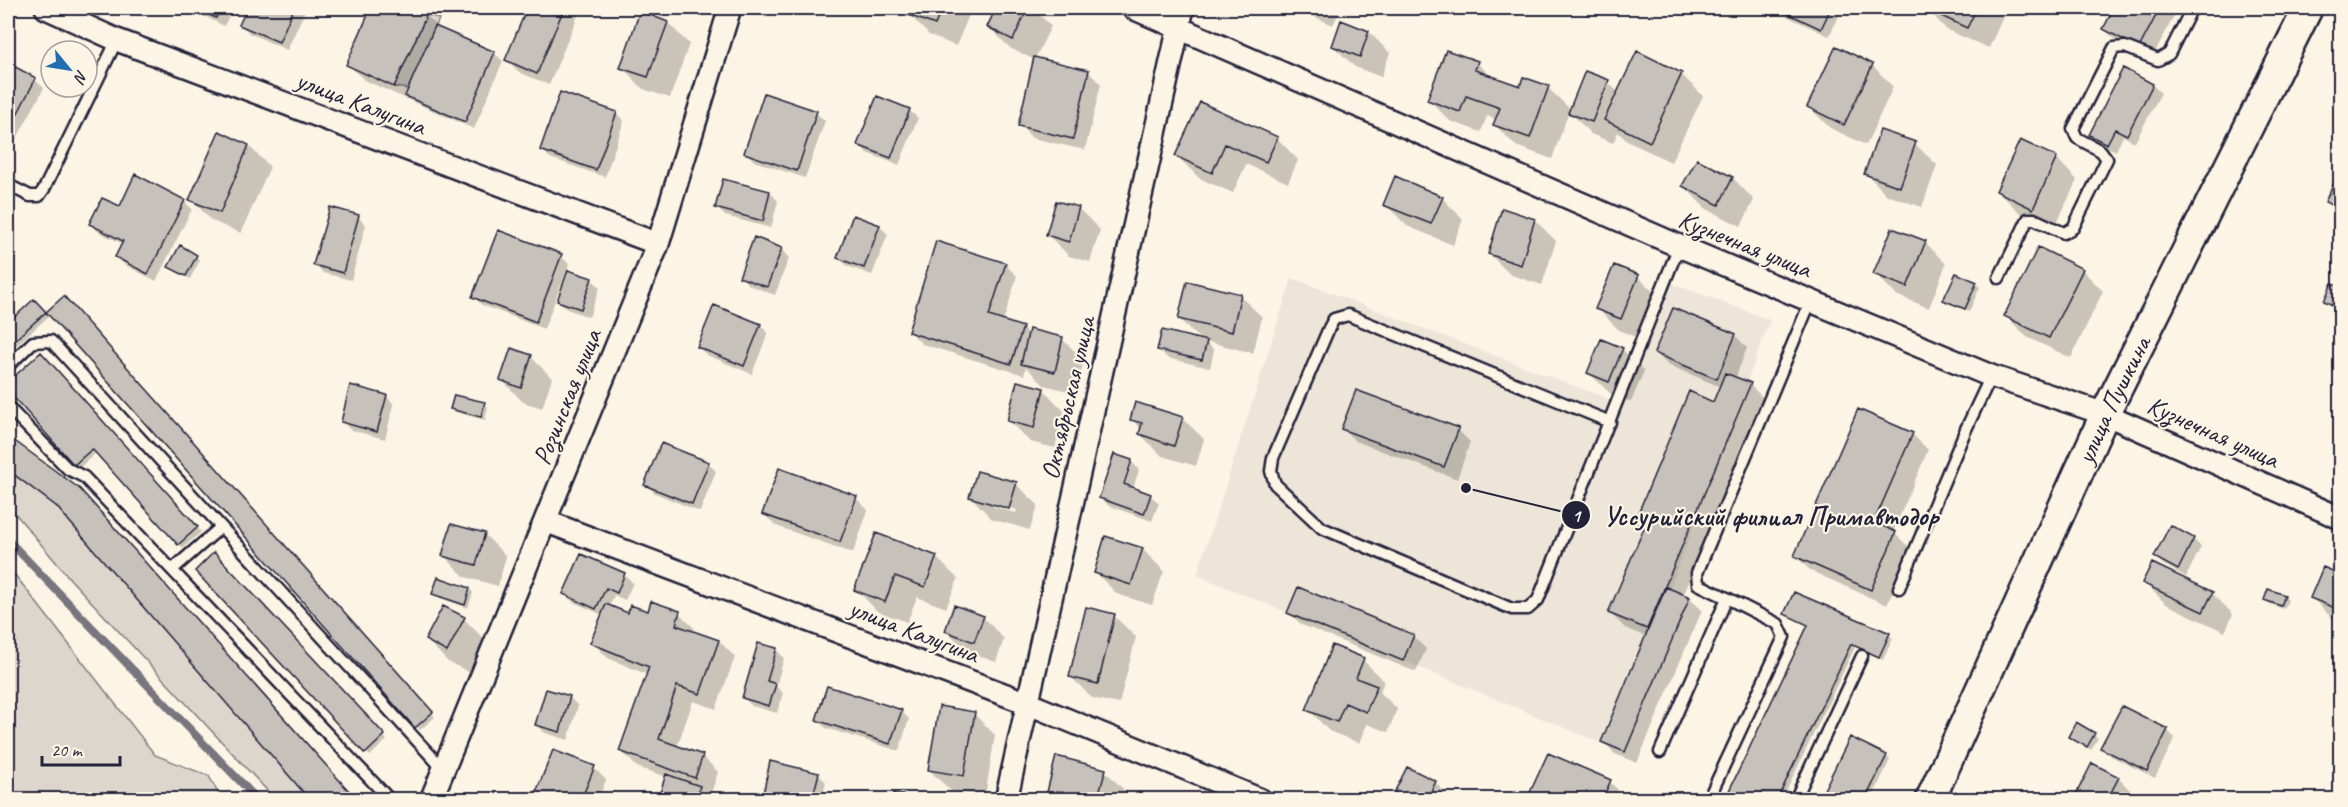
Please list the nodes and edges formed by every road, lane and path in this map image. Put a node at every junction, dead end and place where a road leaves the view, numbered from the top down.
1 (46, 8) edge
2 (730, 8) edge
3 (1133, 8) edge
4 (2192, 8) edge
5 (2307, 8) edge
6 (1180, 18) edge
7 (117, 40) junction
8 (8, 185) edge
9 (658, 244) junction
10 (1679, 246) junction
11 (1999, 278) dead end
12 (1810, 300) junction
13 (8, 366) edge
14 (1991, 376) junction
15 (8, 407) edge
16 (2105, 414) junction
17 (1610, 422) junction
18 (2340, 518) edge
19 (545, 521) junction
20 (220, 527) junction
21 (172, 570) junction
22 (1899, 588) dead end
23 (1727, 598) junction
24 (1862, 656) dead end
25 (1027, 703) junction
26 (1660, 753) dead end
27 (443, 769) junction
28 (390, 800) edge
29 (431, 800) edge
30 (1006, 800) edge
31 (1261, 800) edge
32 (1708, 800) edge
33 (1795, 800) edge
34 (1930, 800) edge

1 - 7 street, улица Калугина
2 - 9 street, Розинская улица
3 - 6 street, Кузнечная улица
4 - 11 lane
5 - 16 main road, улица Пушкина
6 - 10 street, Кузнечная улица
6 - 25 street, Октябрьская улица
7 - 8 lane
7 - 9 street, улица Калугина
9 - 19 street, Розинская улица
10 - 12 street, Кузнечная улица
10 - 17 lane
12 - 14 street, Кузнечная улица
12 - 23 lane
13 - 20 lane
14 - 16 street, Кузнечная улица
14 - 22 lane
15 - 21 lane
16 - 18 street, Кузнечная улица
16 - 34 main road, улица Пушкина
17 - 17 lane
19 - 25 street, улица Калугина
19 - 27 street, Розинская улица
20 - 21 lane
20 - 27 lane
21 - 28 lane
23 - 26 lane
23 - 32 lane
24 - 33 lane
25 - 30 street, Октябрьская улица
25 - 31 street, улица Калугина
27 - 29 street, Розинская улица

